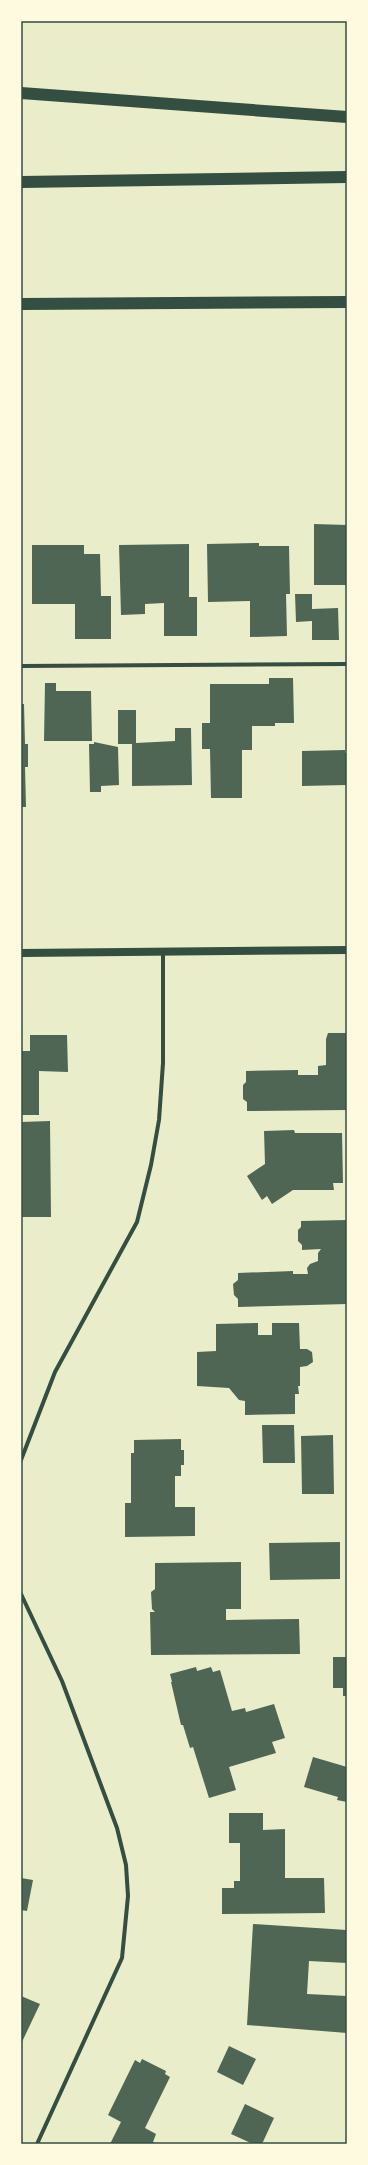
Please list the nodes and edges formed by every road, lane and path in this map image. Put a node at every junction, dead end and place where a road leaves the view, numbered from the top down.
1 (21, 93) edge
2 (347, 117) edge
3 (347, 177) edge
4 (21, 182) edge
5 (347, 302) edge
6 (21, 304) edge
7 (347, 664) edge
8 (21, 666) edge
9 (347, 950) edge
10 (163, 952) junction
11 (21, 953) edge
12 (21, 1460) edge
13 (21, 1594) edge
14 (37, 2144) edge

1 - 2 highway
3 - 4 highway
5 - 6 highway
7 - 8 street
9 - 10 main road
10 - 11 main road
10 - 12 street
13 - 14 street

